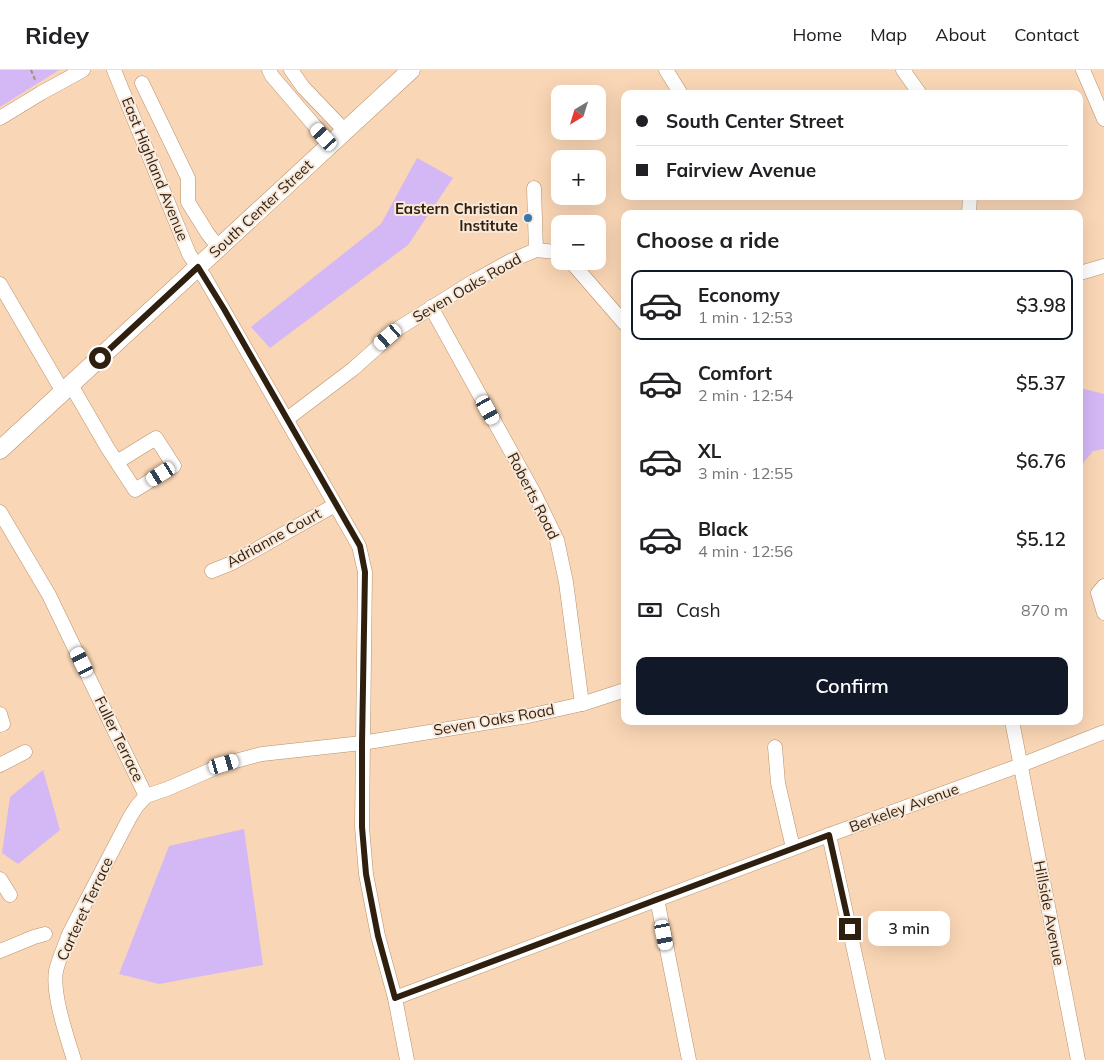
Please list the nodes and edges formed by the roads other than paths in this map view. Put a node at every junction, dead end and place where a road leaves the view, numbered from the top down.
1 (83, 70) edge
2 (114, 70) edge
3 (269, 70) edge
4 (291, 70) edge
5 (411, 70) edge
6 (666, 70) edge
7 (903, 70) edge
8 (1083, 70) edge
9 (139, 76) edge
10 (678, 90) edge
11 (917, 90) edge
12 (124, 93) junction
13 (0, 118) edge
14 (1104, 119) edge
15 (345, 131) junction
16 (331, 145) junction
17 (534, 188) dead end
18 (219, 248) junction
19 (536, 250) junction
20 (551, 252) edge
21 (1104, 266) edge
22 (198, 267) junction
23 (578, 270) edge
24 (1083, 272) edge
25 (0, 284) edge
26 (431, 307) junction
27 (621, 319) edge
28 (67, 389) junction
29 (287, 419) junction
30 (0, 450) edge
31 (117, 462) dead end
32 (335, 505) junction
33 (0, 512) edge
34 (212, 571) dead end
35 (1104, 586) edge
36 (1104, 613) edge
37 (621, 691) edge
38 (582, 704) junction
39 (0, 714) edge
40 (0, 725) edge
41 (1013, 725) edge
42 (1104, 732) edge
43 (362, 743) junction
44 (775, 747) dead end
45 (25, 752) dead end
46 (0, 765) edge
47 (1021, 765) junction
48 (146, 796) junction
49 (829, 835) junction
50 (793, 848) junction
51 (0, 879) edge
52 (10, 895) dead end
53 (658, 900) junction
54 (45, 934) dead end
55 (0, 951) edge
56 (395, 998) junction
57 (74, 1060) edge
58 (407, 1060) edge
59 (689, 1060) edge
60 (878, 1060) edge
61 (1078, 1060) edge

1 - 13 street
2 - 12 street, East Highland Avenue
3 - 16 street
4 - 15 street
5 - 15 main road, South Center Street
6 - 10 street
7 - 11 street
8 - 14 street
9 - 12 street
9 - 18 street
12 - 22 street, East Highland Avenue
15 - 16 main road, South Center Street
16 - 18 main road, South Center Street
17 - 19 street
18 - 22 main road, South Center Street
19 - 20 street, Seven Oaks Road
19 - 26 street, Seven Oaks Road
21 - 24 street
22 - 28 main road, South Center Street
22 - 29 street, East Highland Avenue
23 - 27 street
25 - 28 street
26 - 29 street, Seven Oaks Road
26 - 38 street, Roberts Road
28 - 30 main road, South Center Street
28 - 31 street
29 - 32 street, East Highland Avenue
32 - 34 street, Adrianne Court
32 - 43 street, East Highland Avenue
33 - 48 street, Fuller Terrace
35 - 36 street
37 - 38 street, Seven Oaks Road
38 - 43 street, Seven Oaks Road
39 - 40 street
41 - 47 street, Hillside Avenue
42 - 47 street, Berkeley Avenue
43 - 48 street, Fuller Terrace
43 - 56 street, East Highland Avenue
44 - 50 street
45 - 46 street
47 - 49 street, Berkeley Avenue
47 - 61 street, Hillside Avenue
48 - 57 street, Carteret Terrace
49 - 50 street, Berkeley Avenue
49 - 60 street
50 - 53 street, Berkeley Avenue
51 - 52 street
53 - 56 street, Berkeley Avenue
53 - 59 street
54 - 55 street
56 - 58 street, East Highland Avenue

